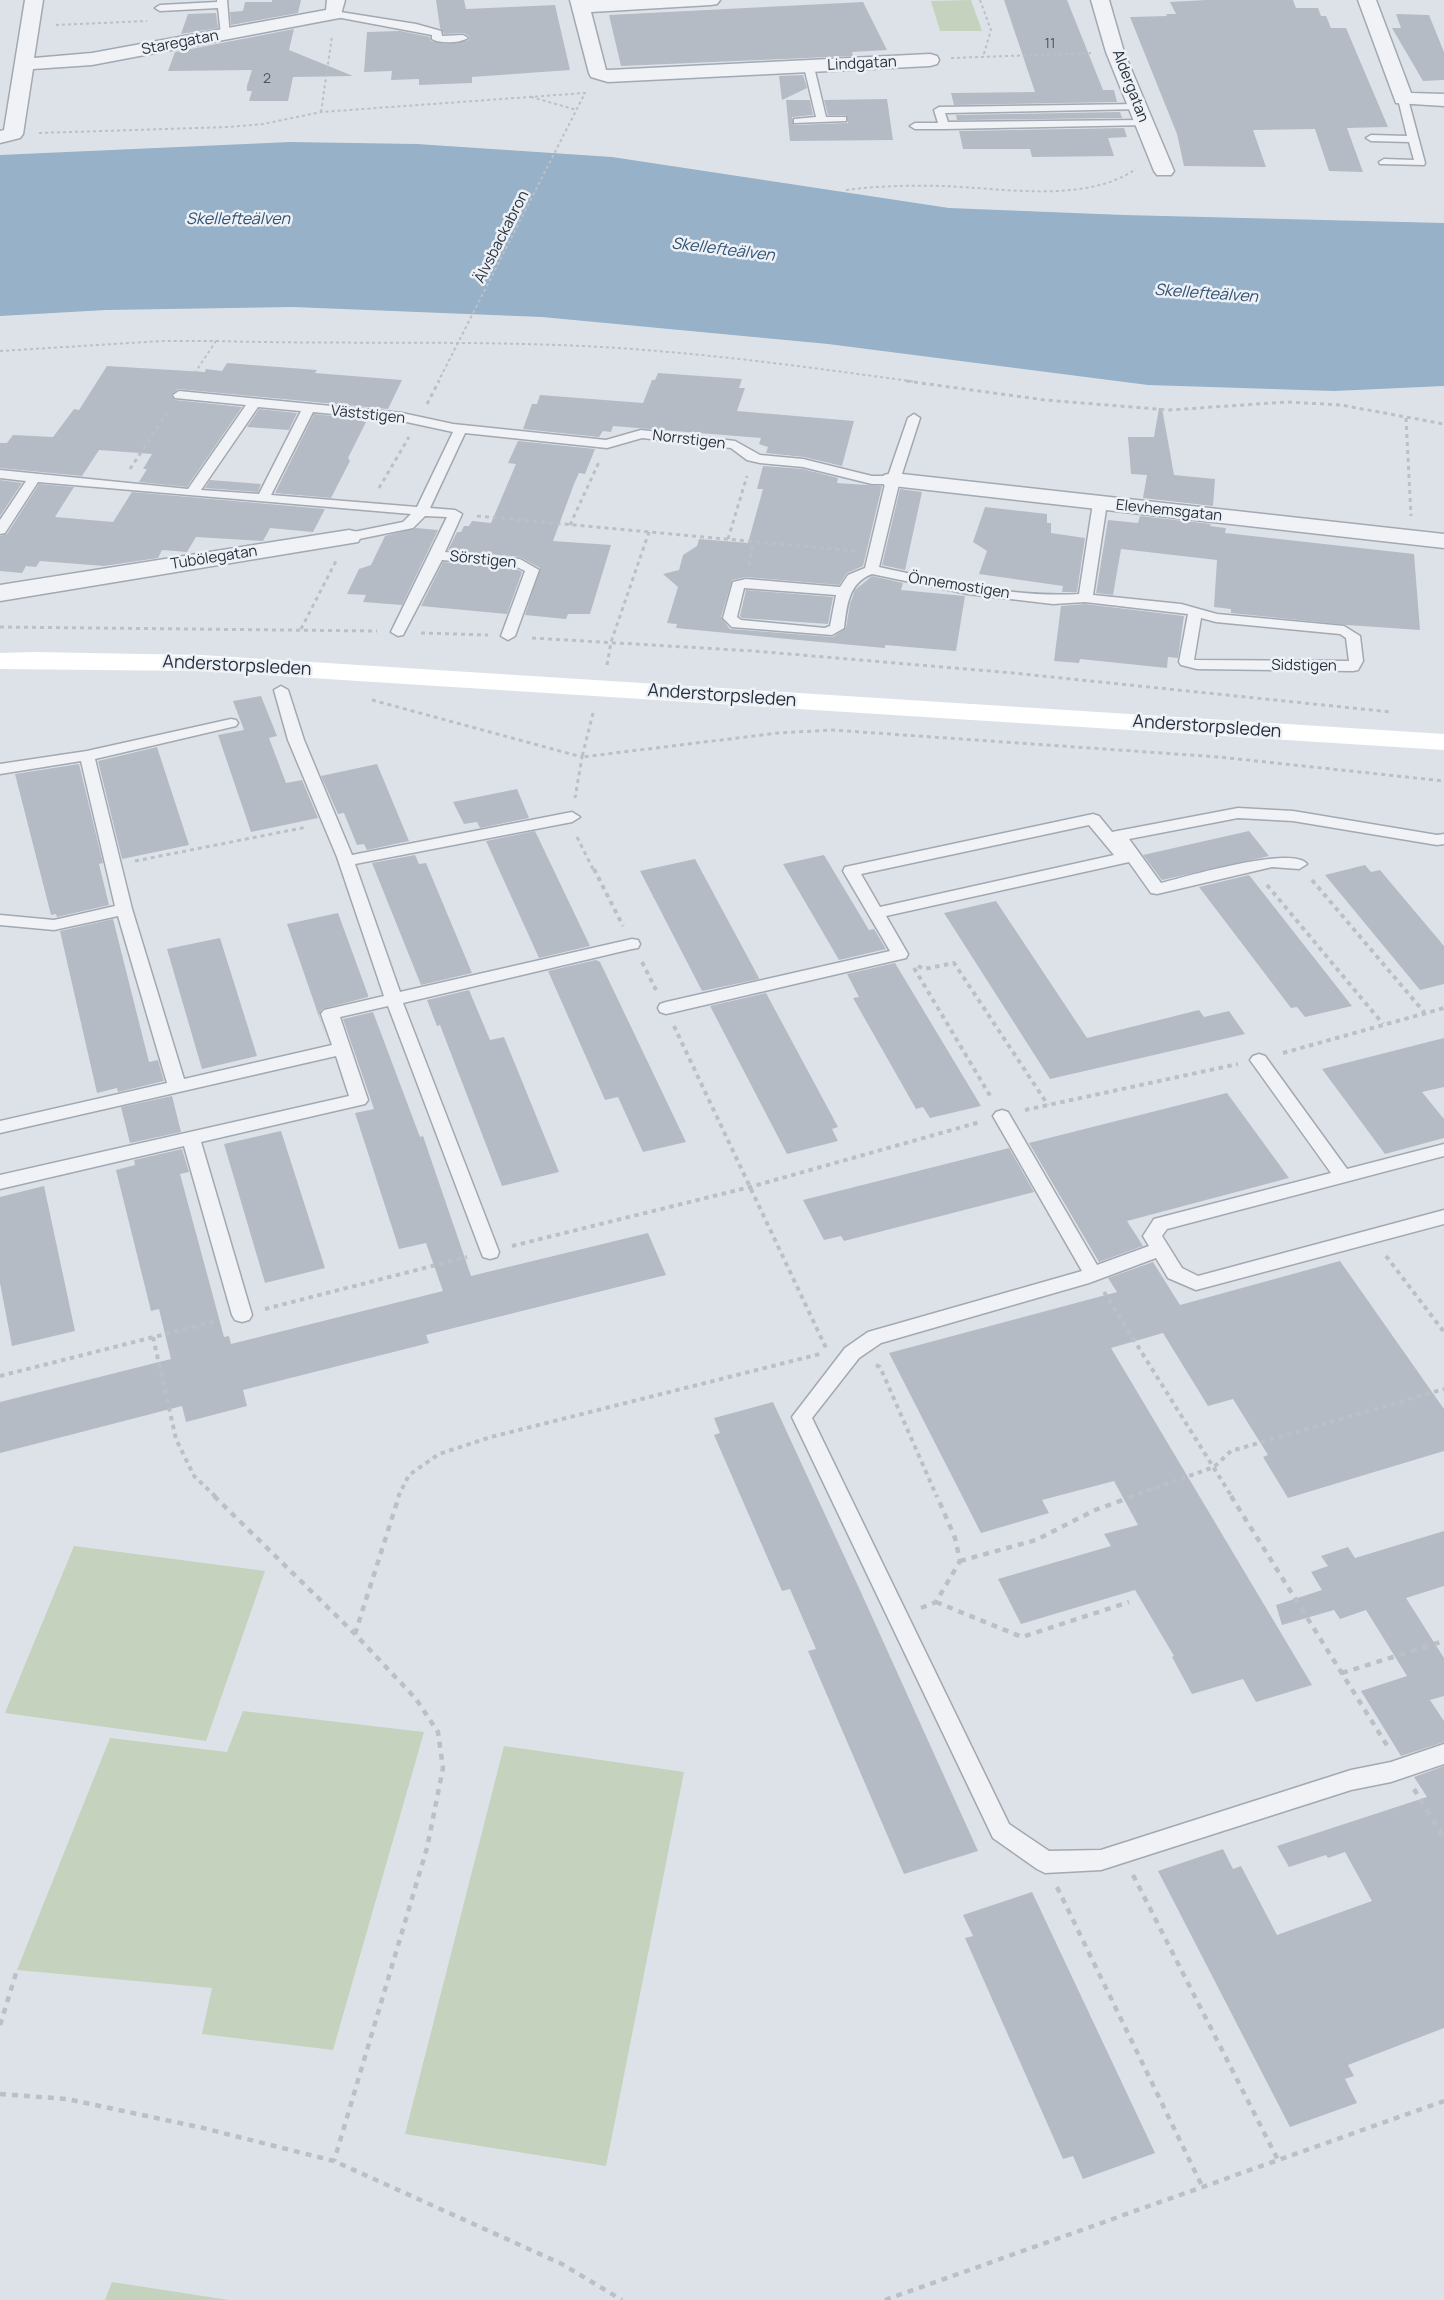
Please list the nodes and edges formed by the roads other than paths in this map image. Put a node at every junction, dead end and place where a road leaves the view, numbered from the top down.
1 (34, 0) edge
2 (711, 0) edge
3 (1100, 0) edge
4 (1367, 0) edge
5 (222, 3) edge
6 (580, 3) edge
7 (335, 7) edge
8 (160, 8) dead end
9 (226, 34) junction
10 (463, 38) dead end
11 (930, 60) road end
12 (26, 64) junction
13 (809, 67) junction
14 (1403, 99) junction
15 (1444, 100) edge
16 (1141, 115) junction
17 (842, 119) dead end
18 (822, 120) junction
19 (798, 121) dead end
20 (915, 126) dead end
21 (944, 126) junction
22 (1063, 129) junction
23 (1081, 134) dead end
24 (7, 135) edge
25 (1042, 135) dead end
26 (1371, 138) dead end
27 (1414, 140) junction
28 (1384, 162) dead end
29 (1162, 166) road end
30 (179, 395) road end
31 (254, 403) junction
32 (308, 409) junction
33 (914, 418) dead end
34 (461, 429) junction
35 (480, 430) joint
36 (0, 474) edge
37 (35, 477) junction
38 (893, 480) junction
39 (192, 493) junction
40 (264, 497) junction
41 (1100, 503) junction
42 (422, 511) junction
43 (2, 523) edge
44 (350, 537) joint
45 (1444, 541) edge
46 (437, 555) junction
47 (871, 570) junction
48 (842, 591) junction
49 (0, 593) edge
50 (1085, 598) junction
51 (1196, 612) junction
52 (398, 632) road end
53 (508, 636) road end
54 (0, 662) edge
55 (281, 690) dead end
56 (231, 723) dead end
57 (1444, 742) edge
58 (87, 756) junction
59 (0, 770) edge
60 (572, 817) dead end
61 (1113, 837) junction
62 (1444, 839) edge
63 (346, 861) junction
64 (1299, 864) road end
65 (124, 909) junction
66 (876, 913) junction
67 (0, 920) edge
68 (632, 944) dead end
69 (394, 1000) junction
70 (666, 1008) dead end
71 (342, 1049) junction
72 (1259, 1060) road end
73 (177, 1086) junction
74 (1002, 1116) road end
75 (0, 1127) edge
76 (191, 1138) junction
77 (1444, 1150) edge
78 (1343, 1176) junction
79 (0, 1182) edge
80 (1444, 1217) edge
81 (1160, 1249) junction
82 (490, 1252) road end
83 (1093, 1274) junction
84 (242, 1315) road end
85 (1444, 1754) edge

1 - 12 street
2 - 6 street
3 - 16 street, Aldergatan
4 - 14 street
5 - 8 lane
5 - 9 lane
6 - 13 street, Lindgatan
7 - 9 street, Staregatan
7 - 10 lane
9 - 12 street, Staregatan
11 - 13 street, Lindgatan
12 - 24 street
13 - 18 lane
14 - 15 street
14 - 27 lane
16 - 21 lane
16 - 22 lane
16 - 29 street, Aldergatan
17 - 18 lane
18 - 19 lane
20 - 21 lane
21 - 22 lane
22 - 23 lane
22 - 25 lane
26 - 27 lane
27 - 28 lane
30 - 31 lane, Väststigen
31 - 32 lane, Väststigen
31 - 39 lane
32 - 34 lane, Väststigen
32 - 40 lane
33 - 38 lane
34 - 35 lane, Väststigen
34 - 42 lane
35 - 38 lane, Norrstigen
36 - 37 lane
37 - 39 lane
37 - 43 lane
38 - 41 street, Elevhemsgatan
38 - 47 lane
39 - 40 lane
40 - 42 lane
41 - 45 street, Elevhemsgatan
41 - 50 lane
42 - 44 lane, Tubölegatan
42 - 46 lane, Sörstigen
44 - 49 street, Tubölegatan
46 - 52 lane, Sörstigen
46 - 53 lane, Sörstigen
47 - 48 lane
47 - 50 lane, Önnemostigen
48 - 48 lane
50 - 51 lane, Sidstigen
51 - 51 lane, Sidstigen
54 - 57 main road, Anderstorpsleden
55 - 63 lane
56 - 58 lane
58 - 59 lane
58 - 65 lane
60 - 63 lane
61 - 62 lane
61 - 64 lane
61 - 66 lane
61 - 66 lane
63 - 69 lane
65 - 67 lane
65 - 73 lane
66 - 70 lane
68 - 69 lane
69 - 71 lane
69 - 82 lane
71 - 73 lane
71 - 76 lane
72 - 78 lane
73 - 75 lane
74 - 83 lane
76 - 79 lane
76 - 84 lane
77 - 78 lane
78 - 81 lane
80 - 81 lane
81 - 83 lane
83 - 85 lane

